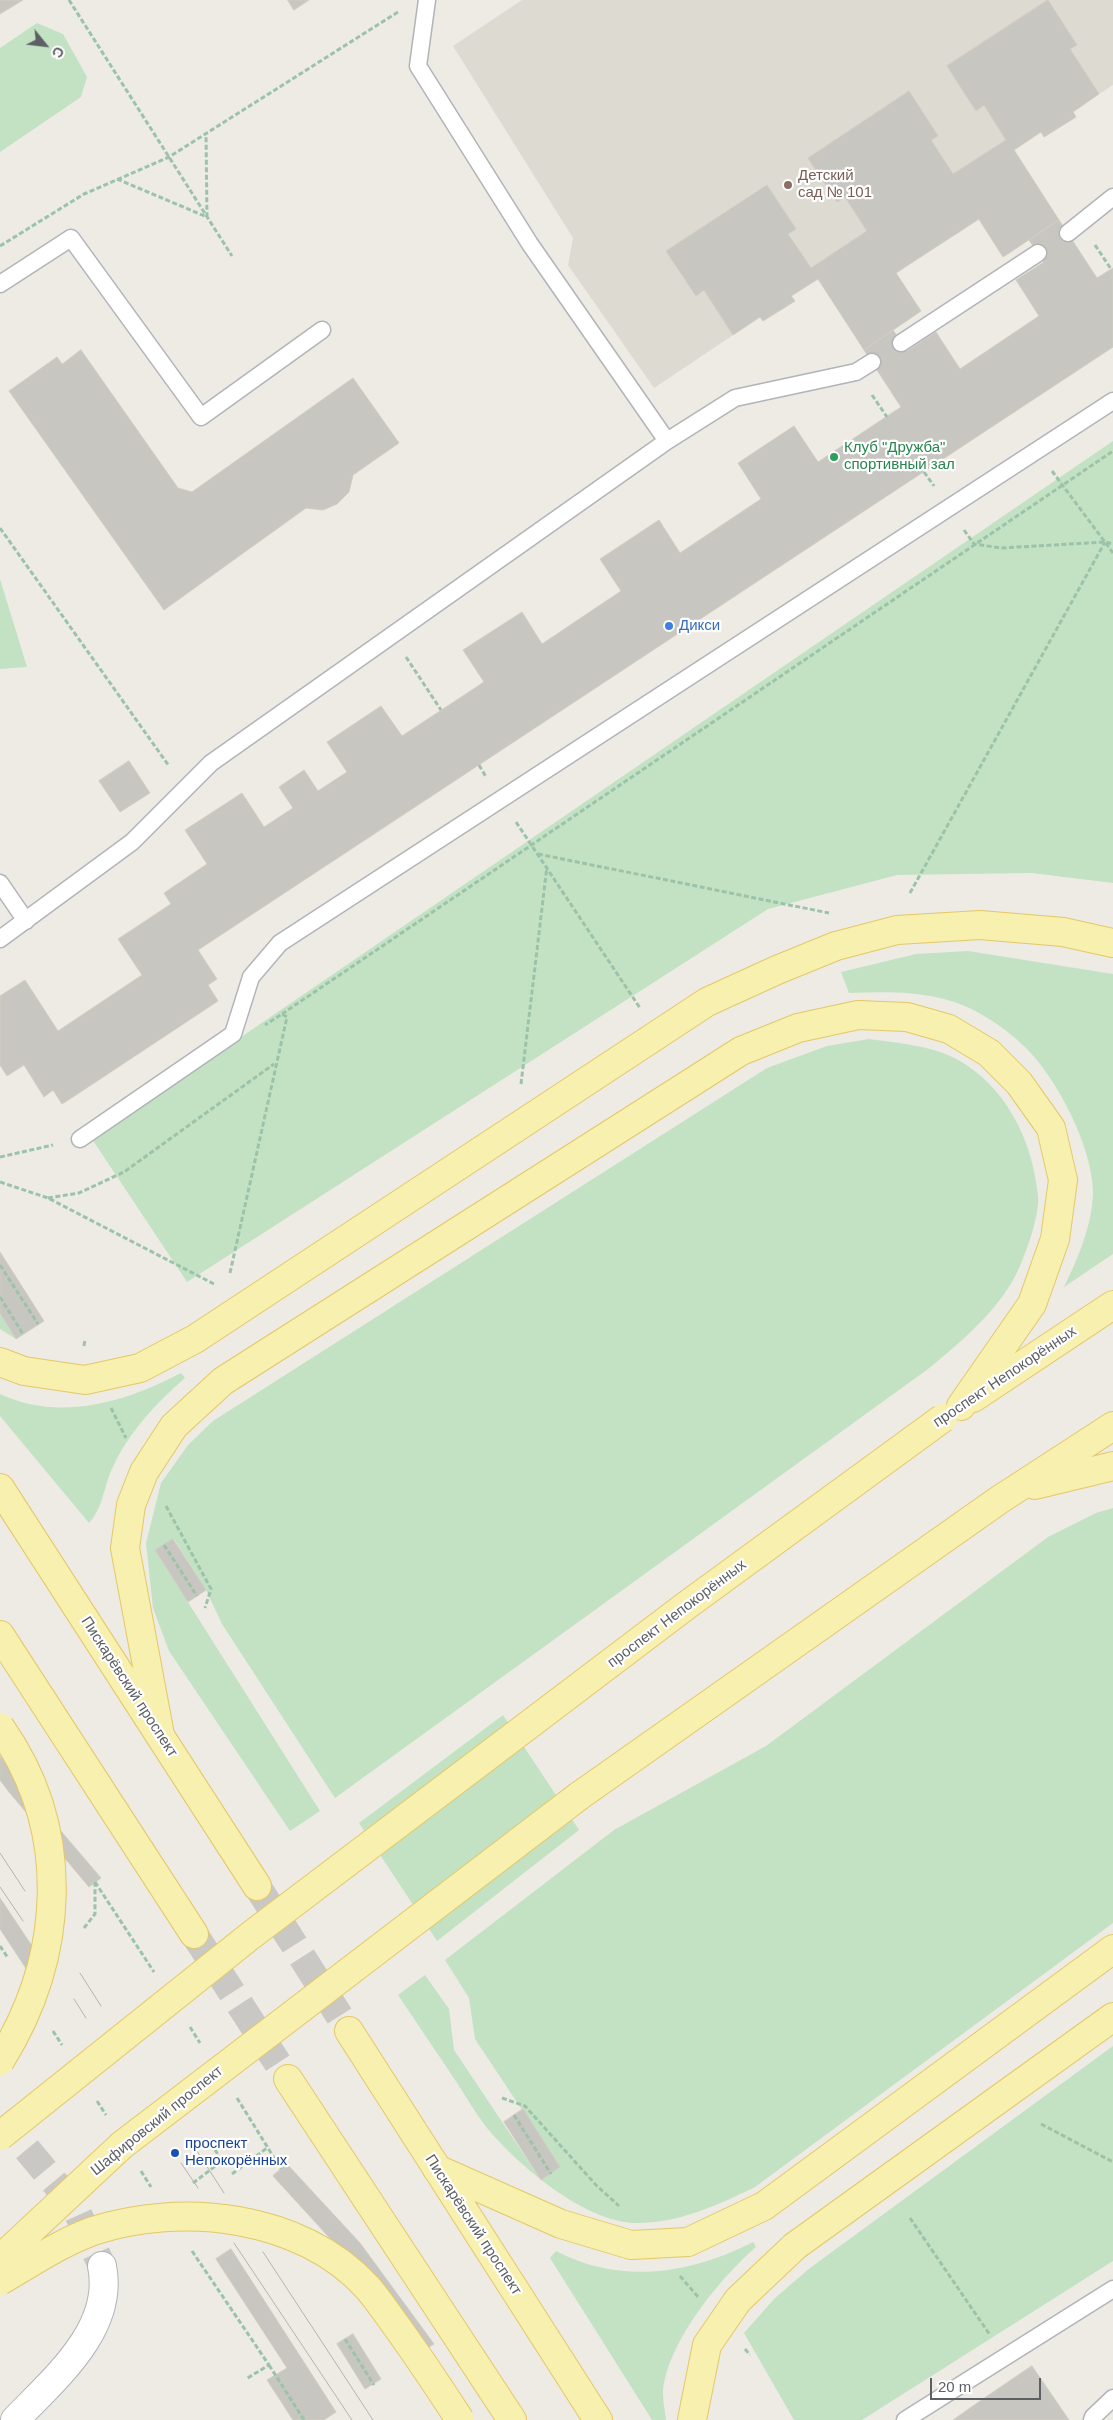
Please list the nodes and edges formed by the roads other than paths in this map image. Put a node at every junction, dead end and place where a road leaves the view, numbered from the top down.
1 (426, 0) edge
2 (1113, 197) edge
3 (1068, 233) dead end
4 (1038, 253) dead end
5 (0, 284) edge
6 (322, 330) dead end
7 (901, 343) dead end
8 (872, 362) dead end
9 (1113, 401) edge
10 (667, 441) junction
11 (0, 882) edge
12 (26, 921) junction
13 (0, 939) edge
14 (1113, 943) edge
15 (80, 1139) road end
16 (1113, 1305) edge
17 (0, 1362) edge
18 (952, 1412) junction
19 (1113, 1426) edge
20 (1113, 1466) edge
21 (0, 1488) edge
22 (1007, 1496) junction
23 (0, 1635) edge
24 (0, 1727) edge
25 (160, 1735) junction
26 (257, 1886) tunnel mouth
27 (194, 1934) tunnel mouth
28 (1113, 1949) edge
29 (1113, 2017) edge
30 (349, 2031) tunnel mouth
31 (0, 2061) edge
32 (288, 2079) tunnel mouth
33 (0, 2136) edge
34 (437, 2169) junction
35 (0, 2259) edge
36 (102, 2266) tunnel mouth
37 (0, 2281) edge
38 (1113, 2289) edge
39 (1113, 2398) edge
40 (15, 2420) edge
41 (460, 2420) edge
42 (512, 2420) edge
43 (598, 2420) edge
44 (692, 2420) edge
45 (905, 2420) edge
46 (1092, 2420) edge

1 - 10 lane
2 - 3 lane
4 - 7 lane
5 - 6 lane
8 - 10 lane
9 - 15 lane
10 - 12 lane
11 - 12 lane
12 - 13 lane
14 - 17 main road
16 - 18 main road, проспект Непокорённых
18 - 25 main road
18 - 33 main road, проспект Непокорённых, bridge
19 - 22 main road
20 - 22 main road
21 - 25 main road, Пискарёвский проспект
22 - 35 main road, Шафировский проспект, bridge
23 - 27 main road
24 - 31 main road, bridge
25 - 26 main road, Пискарёвский проспект
28 - 34 main road
29 - 44 main road
30 - 34 main road, Пискарёвский проспект
32 - 42 main road
34 - 43 main road, Пискарёвский проспект
36 - 40 street
37 - 41 main road, bridge
38 - 45 lane
39 - 46 lane

